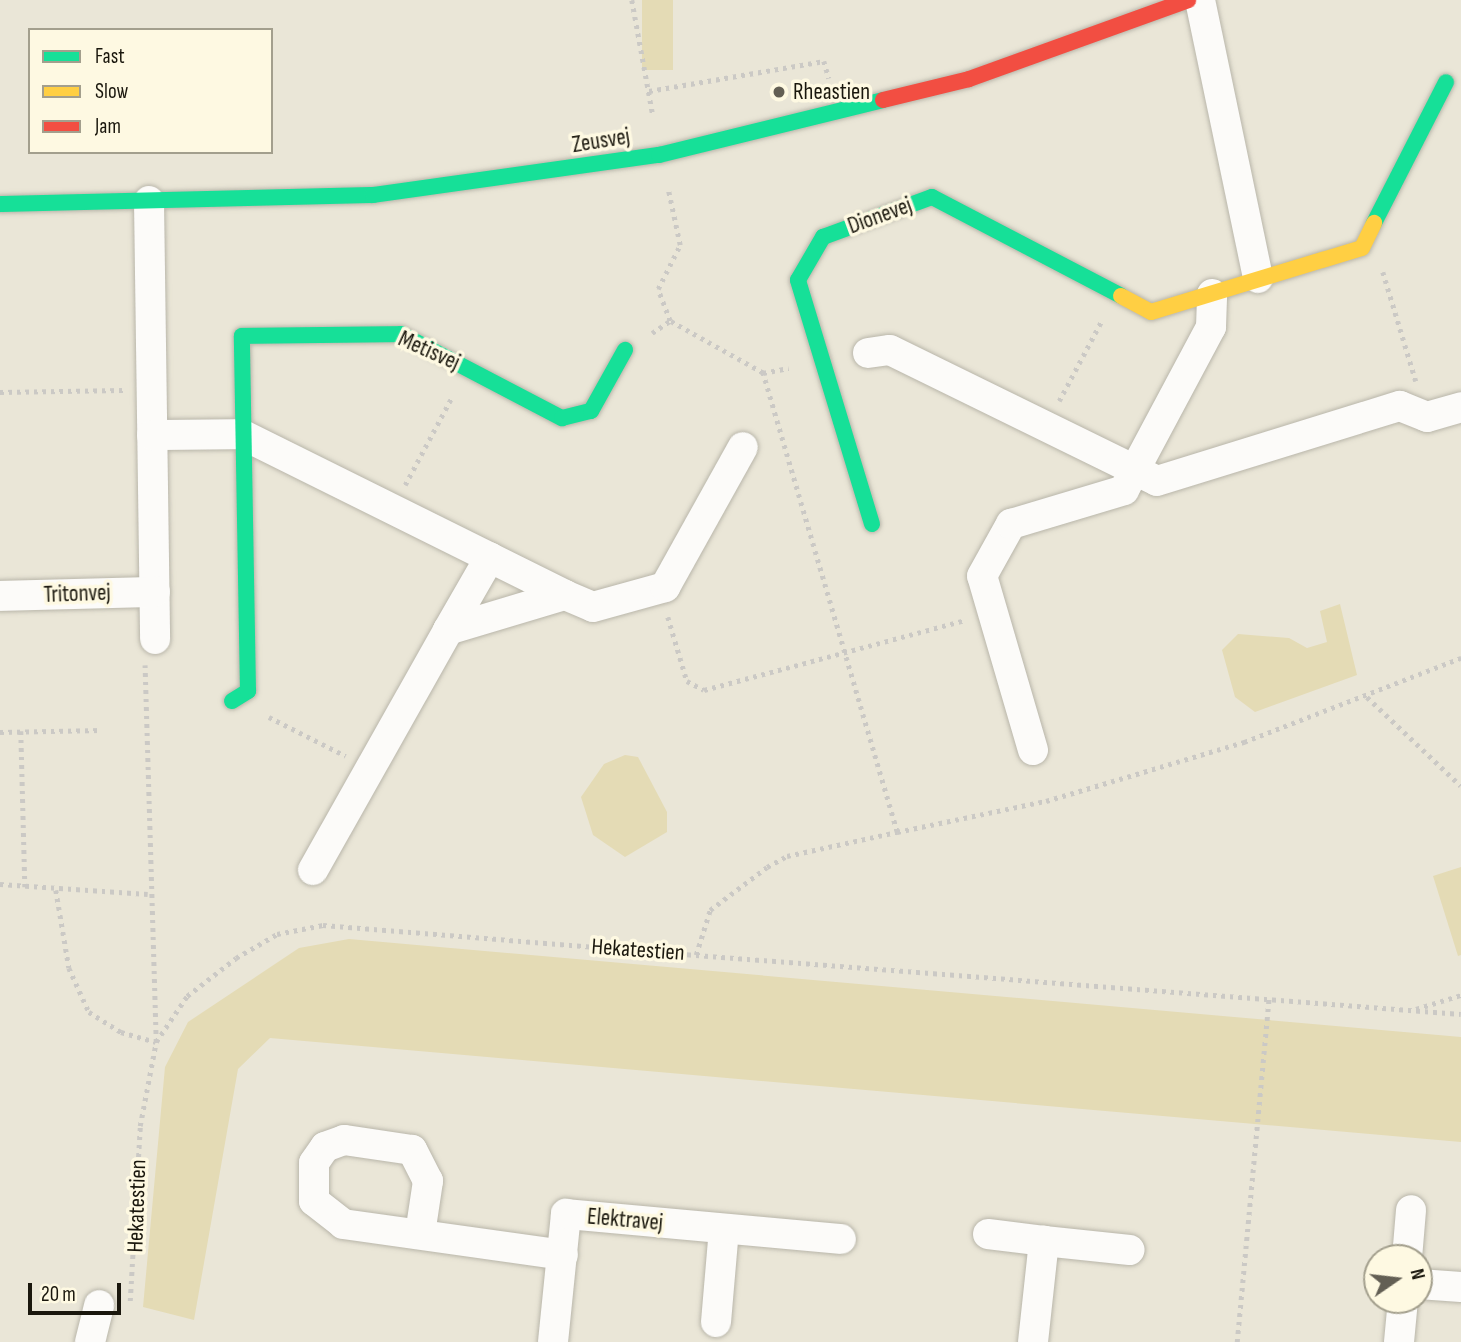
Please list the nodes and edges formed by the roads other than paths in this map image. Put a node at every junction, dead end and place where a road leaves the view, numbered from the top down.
1 (1188, 0) edge
2 (1200, 0) edge
3 (1446, 82) dead end
4 (149, 201) junction
5 (0, 204) edge
6 (1258, 278) junction
7 (1212, 293) junction
8 (625, 351) dead end
9 (868, 353) dead end
10 (1461, 407) edge
11 (241, 434) junction
12 (152, 435) junction
13 (744, 447) dead end
14 (1134, 469) junction
15 (872, 524) dead end
16 (490, 557) junction
17 (155, 592) junction
18 (565, 595) junction
19 (0, 596) edge
20 (448, 630) junction
21 (155, 639) road end
22 (232, 701) dead end
23 (1033, 750) dead end
24 (313, 870) dead end
25 (1411, 1210) dead end
26 (724, 1229) junction
27 (420, 1234) dead end
28 (988, 1234) dead end
29 (841, 1239) dead end
30 (1044, 1241) junction
31 (1408, 1244) edge
32 (1130, 1250) dead end
33 (563, 1255) junction
34 (1433, 1285) edge
35 (1461, 1287) edge
36 (99, 1305) dead end
37 (1402, 1314) edge
38 (716, 1322) dead end
39 (90, 1342) edge
40 (553, 1342) edge
41 (1033, 1342) edge
42 (1399, 1342) edge

1 - 4 street, Zeusvej
2 - 6 street
3 - 6 street, Dionevej
4 - 5 street, Zeusvej
4 - 12 street
6 - 7 street, Dionevej
7 - 14 street
7 - 15 street, Dionevej
8 - 11 street, Metisvej
9 - 14 street
10 - 14 street
11 - 12 street
11 - 16 street
11 - 22 street, Metisvej
12 - 17 street
13 - 18 street
14 - 23 street
16 - 18 street
16 - 20 street
17 - 19 street, Tritonvej
17 - 21 street
18 - 20 street
20 - 24 street
25 - 31 street
26 - 29 street, Elektravej
26 - 33 street, Elektravej
26 - 38 street
27 - 33 street
28 - 30 street
30 - 32 street
30 - 41 street
33 - 40 street, Elektravej
34 - 35 street
36 - 39 street
37 - 42 street

